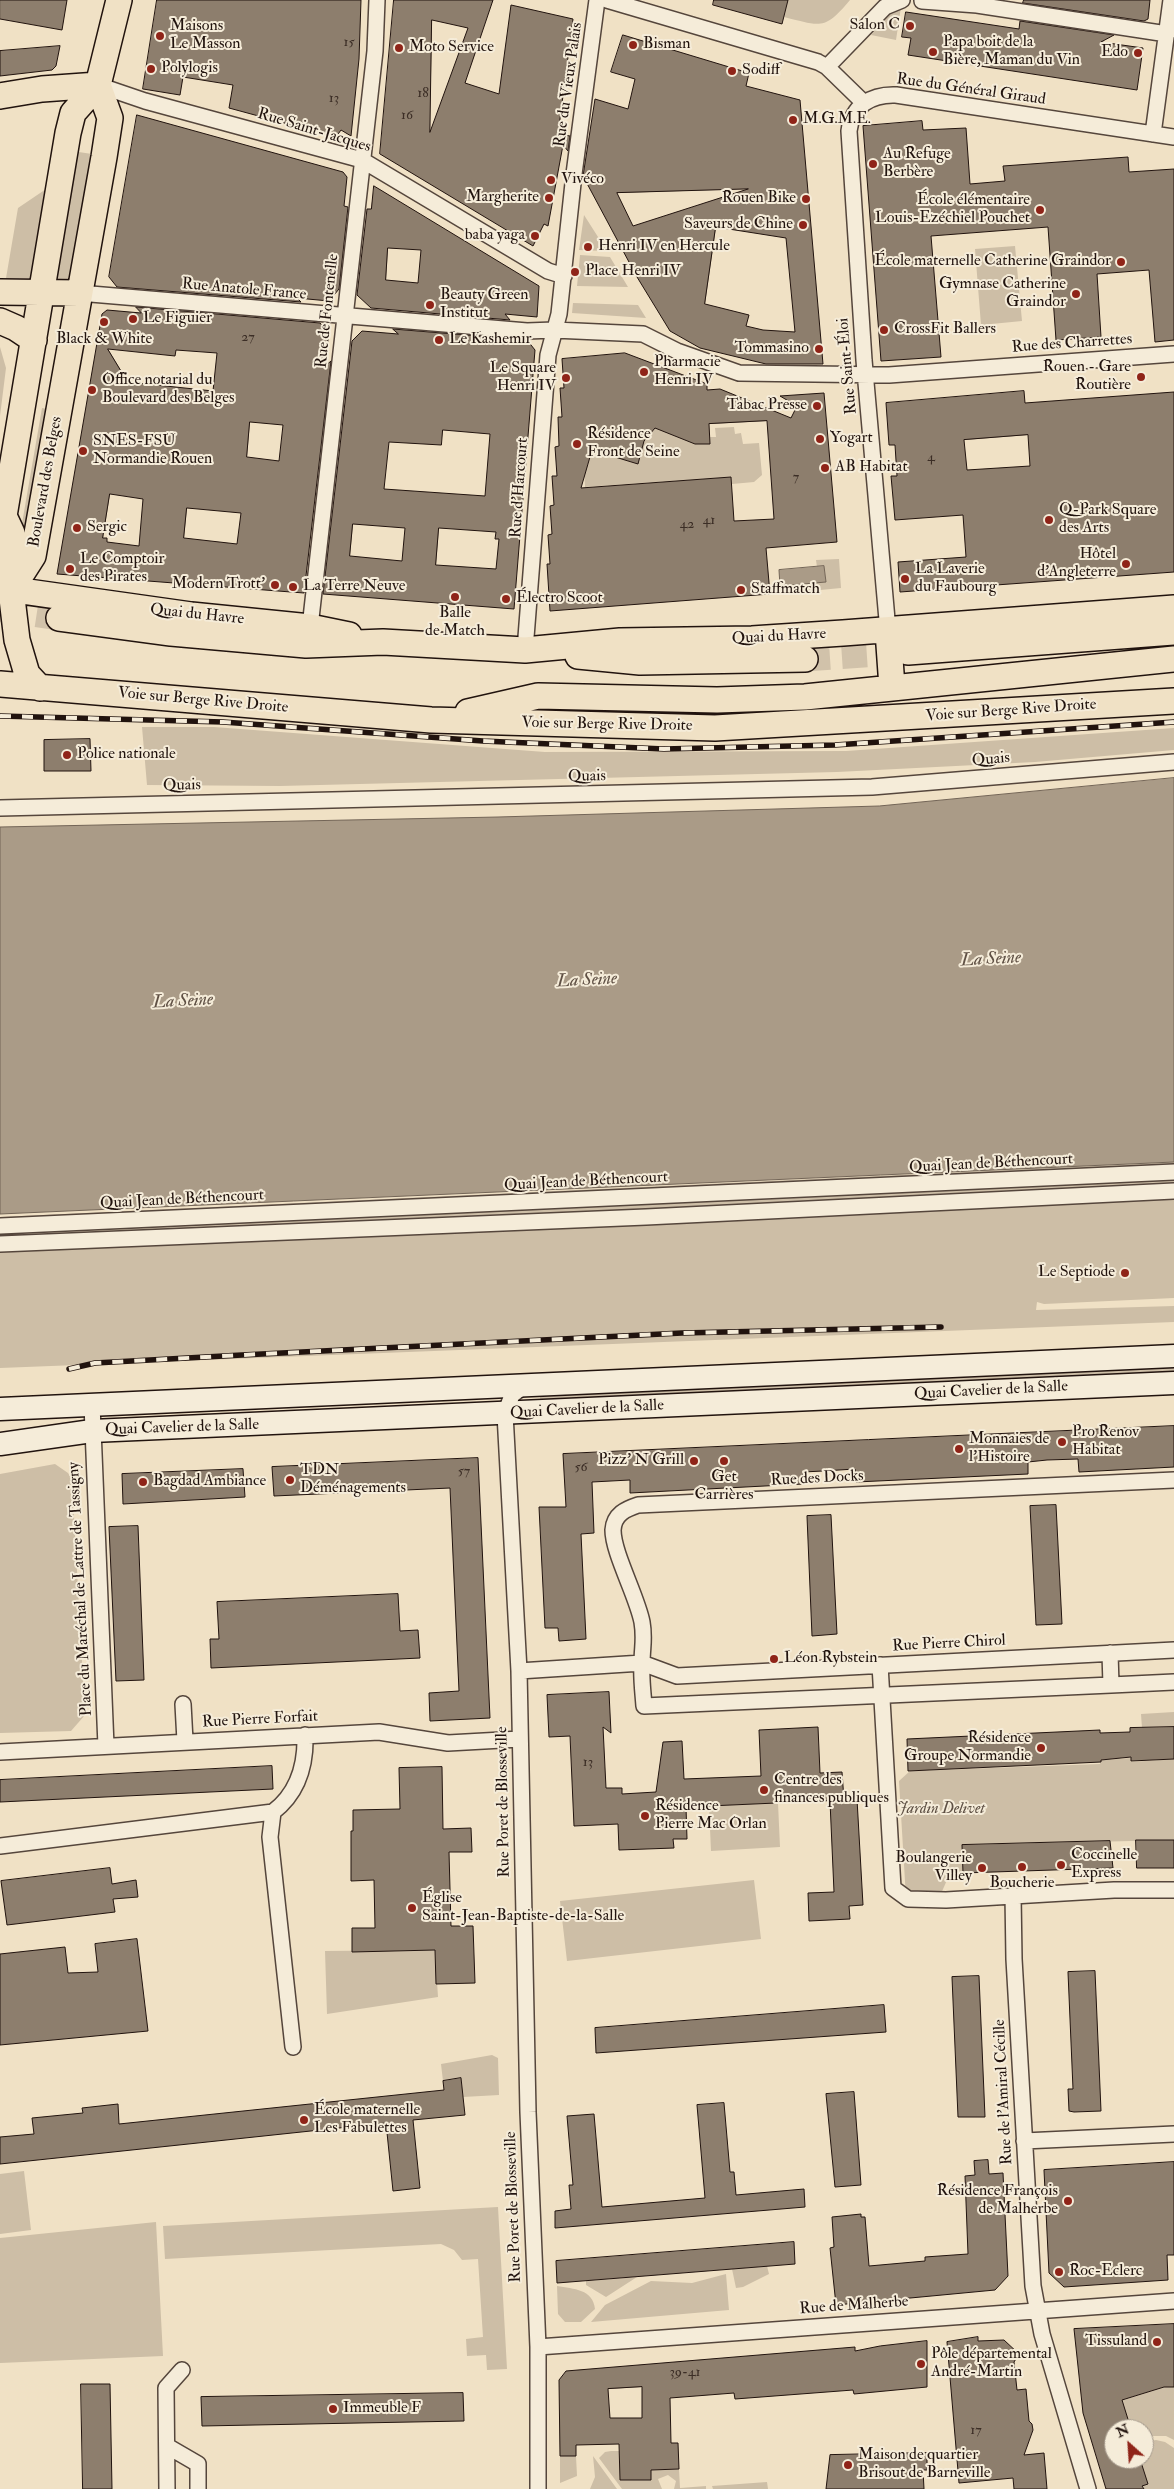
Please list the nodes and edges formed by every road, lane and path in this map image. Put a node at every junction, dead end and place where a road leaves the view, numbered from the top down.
1 (119, 0) edge
2 (377, 0) edge
3 (598, 0) edge
4 (608, 0) edge
5 (902, 0) edge
6 (919, 0) edge
7 (1171, 0) edge
8 (1008, 5) edge
9 (1166, 34) junction
10 (827, 67) junction
11 (98, 86) junction
12 (0, 96) edge
13 (864, 103) junction
14 (1153, 134) junction
15 (1174, 137) edge
16 (362, 160) junction
17 (564, 276) junction
18 (0, 292) edge
19 (40, 293) junction
20 (79, 293) junction
21 (345, 316) junction
22 (0, 321) edge
23 (554, 330) junction
24 (34, 340) junction
25 (1174, 354) edge
26 (865, 375) junction
27 (2, 518) edge
28 (5, 589) edge
29 (1174, 608) edge
30 (0, 614) edge
31 (59, 618) tunnel mouth
32 (310, 626) junction
33 (888, 630) junction
34 (1174, 632) edge
35 (383, 642) junction
36 (525, 650) junction
37 (908, 652) tunnel mouth
38 (805, 659) tunnel mouth
39 (1174, 659) edge
40 (0, 684) edge
41 (892, 687) junction
42 (40, 688) junction
43 (1174, 701) edge
44 (431, 720) junction
45 (1174, 762) edge
46 (0, 808) edge
47 (1174, 1172) edge
48 (1174, 1191) edge
49 (0, 1226) edge
50 (0, 1244) edge
51 (1174, 1356) edge
52 (1174, 1383) edge
53 (525, 1386) junction
54 (92, 1405) junction
55 (0, 1409) edge
56 (505, 1414) junction
57 (92, 1432) junction
58 (0, 1444) edge
59 (1174, 1480) edge
60 (1174, 1650) edge
61 (1110, 1653) junction
62 (642, 1663) junction
63 (880, 1665) junction
64 (519, 1671) junction
65 (1174, 1682) edge
66 (1111, 1685) junction
67 (881, 1696) junction
68 (183, 1704) dead end
69 (305, 1735) junction
70 (520, 1739) junction
71 (185, 1741) junction
72 (106, 1746) junction
73 (0, 1752) edge
74 (273, 1812) junction
75 (0, 1846) edge
76 (1174, 1890) edge
77 (1013, 1896) junction
78 (293, 2047) dead end
79 (1174, 2134) edge
80 (1024, 2141) junction
81 (1174, 2301) edge
82 (1037, 2310) junction
83 (538, 2346) junction
84 (182, 2370) dead end
85 (167, 2446) junction
86 (167, 2489) edge
87 (198, 2489) edge
88 (538, 2489) edge
89 (1088, 2489) edge

1 - 11 main road, Boulevard des Belges
2 - 16 street, Rue de Fontenelle
3 - 17 street, Rue du Vieux Palais
4 - 10 street
5 - 10 street
6 - 8 street
7 - 9 street
8 - 9 street
9 - 14 street
10 - 13 street
11 - 12 main road
11 - 16 street, Rue Saint-Jacques
11 - 19 main road, Boulevard des Belges
11 - 20 main road, Boulevard des Belges
13 - 14 street, Rue du Général Giraud
13 - 26 street, Rue Saint-Éloi
14 - 15 street, Rue du Général Giraud
16 - 17 street, Rue Saint-Jacques
16 - 21 street, Rue de Fontenelle
17 - 23 street
18 - 19 main road
19 - 20 main road
19 - 24 main road, Boulevard des Belges
20 - 21 street, Rue Anatole France
20 - 28 main road, Boulevard des Belges
21 - 23 street, Rue Anatole France
21 - 32 street, Rue de Fontenelle
22 - 24 main road
23 - 26 street, Rue des Charrettes
23 - 36 street, Rue d'Harcourt
24 - 27 main road, Boulevard des Belges
25 - 26 street, Rue des Charrettes
26 - 33 street, Rue Saint-Éloi
27 - 28 main road, Boulevard des Belges
28 - 30 main road
28 - 32 main road, Quai du Havre
28 - 42 main road
29 - 33 main road, Quai du Havre
31 - 35 main road, Quai du Havre
32 - 35 main road, Quai du Havre
33 - 36 main road, Quai du Havre
33 - 41 main road
34 - 37 main road
35 - 36 main road, Quai du Havre
36 - 38 main road
39 - 41 main road
40 - 42 main road, Voie sur Berge Rive Droite
41 - 44 main road
42 - 44 main road, Voie sur Berge Rive Droite
43 - 44 main road, Voie sur Berge Rive Droite
45 - 46 street, Quais
47 - 49 street, Quai Jean de Béthencourt
48 - 50 street
51 - 53 main road, Quai Cavelier de la Salle
52 - 56 main road, Quai Cavelier de la Salle
53 - 54 main road, Quai Cavelier de la Salle
53 - 56 street, Rue Poret de Blosseville
54 - 55 main road, Quai Cavelier de la Salle
54 - 57 street, Place du Maréchal de Lattre de Tassigny
56 - 57 main road, Quai Cavelier de la Salle
56 - 64 street, Rue Poret de Blosseville
57 - 58 main road, Quai Cavelier de la Salle
57 - 72 street, Place du Maréchal de Lattre de Tassigny
59 - 62 street, Rue des Docks
60 - 61 street, Rue Pierre Chirol
61 - 63 street, Rue Pierre Chirol
61 - 66 street
62 - 63 street, Rue Pierre Chirol
62 - 64 street, Rue Pierre Chirol
62 - 67 street, Rue des Docks
63 - 67 street
64 - 70 street, Rue Poret de Blosseville
65 - 66 street
66 - 67 street
67 - 77 street
68 - 71 street
69 - 70 street, Rue Pierre Forfait
69 - 71 street, Rue Pierre Forfait
69 - 74 street
70 - 83 street, Rue Poret de Blosseville
71 - 72 street, Rue Pierre Forfait
72 - 73 street, Rue Pierre Forfait
74 - 75 street
74 - 78 street
76 - 77 street
77 - 80 street, Rue de l'Amiral Cécille
79 - 80 street
80 - 82 street, Rue de l'Amiral Cécille
81 - 82 street, Rue de Malherbe
82 - 83 street, Rue de Malherbe
82 - 89 street, Rue de l'Amiral Cécille
83 - 88 street, Rue Poret de Blosseville
84 - 85 street
85 - 86 street
85 - 87 street

